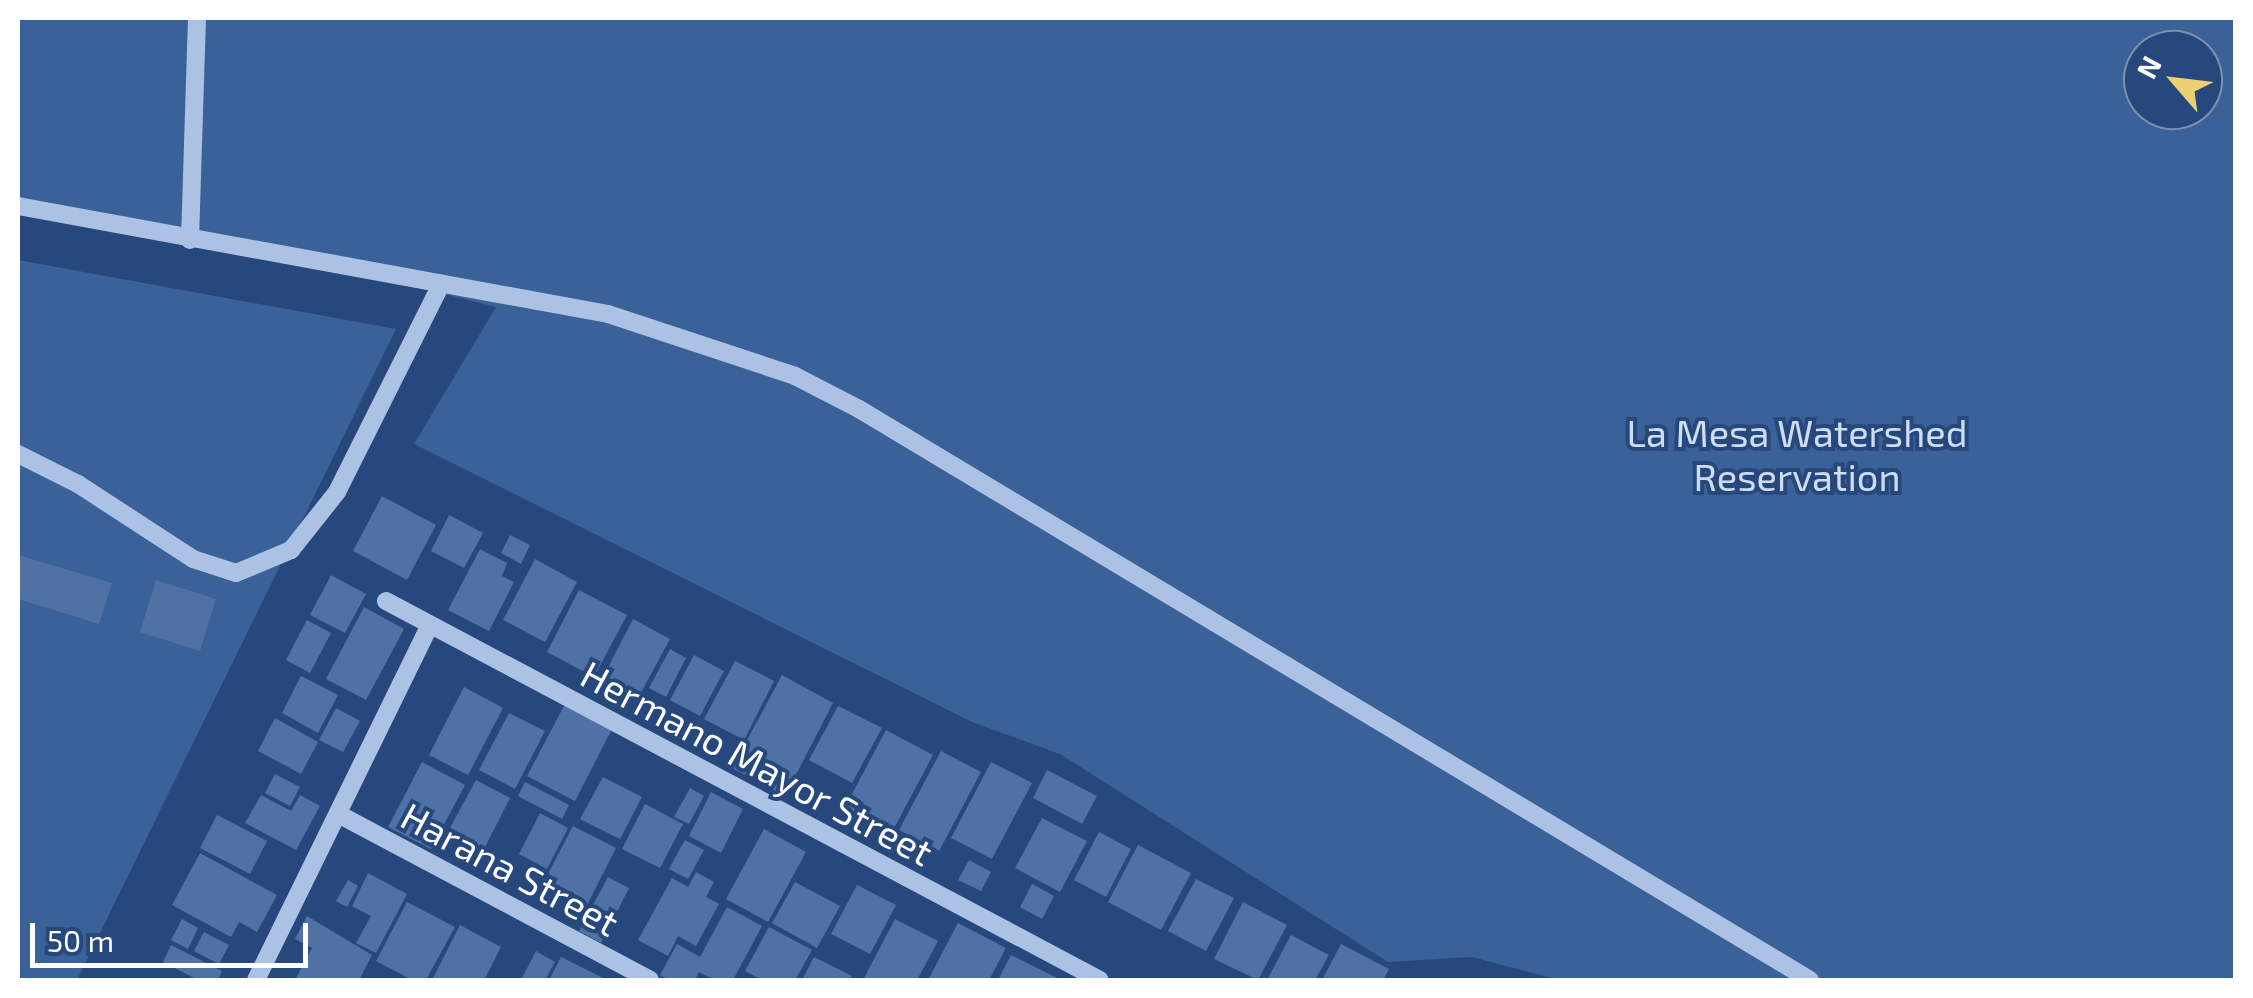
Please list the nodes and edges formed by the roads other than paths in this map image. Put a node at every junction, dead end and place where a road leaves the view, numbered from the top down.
1 (196, 18) edge
2 (18, 206) edge
3 (190, 240) junction
4 (441, 284) junction
5 (18, 454) edge
6 (386, 601) dead end
7 (429, 627) junction
8 (340, 816) junction
9 (256, 980) edge
10 (650, 980) edge
11 (1100, 980) edge
12 (1810, 980) edge

1 - 3 street
2 - 3 street
3 - 4 street
4 - 5 street
4 - 12 street
6 - 7 street, Hermano Mayor Street
7 - 8 street
7 - 11 street, Hermano Mayor Street
8 - 9 street
8 - 10 street, Harana Street

